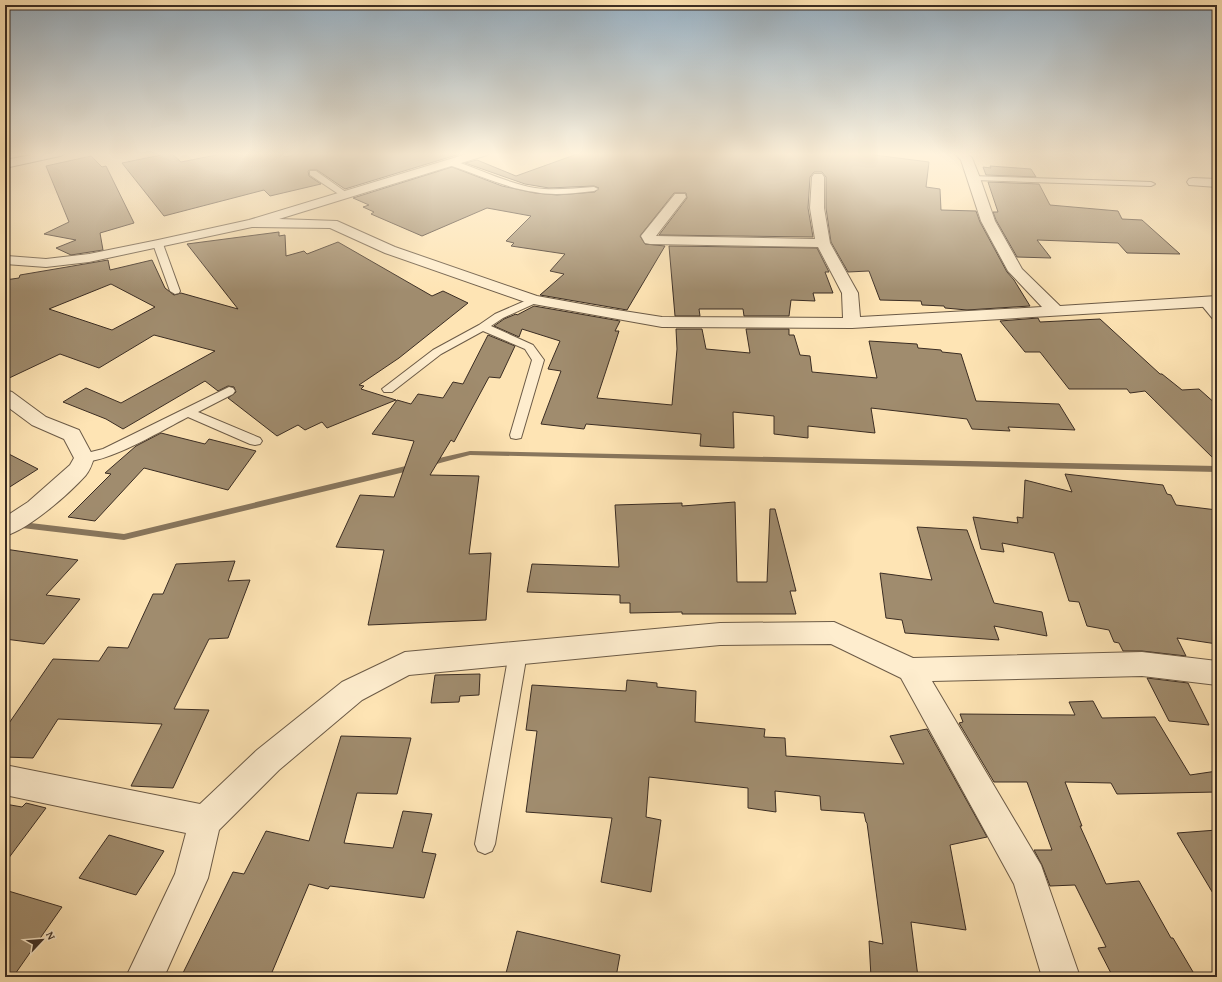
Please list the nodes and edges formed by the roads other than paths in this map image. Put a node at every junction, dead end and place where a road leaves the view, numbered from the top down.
1 (335, 199) edge
2 (679, 199) edge
3 (817, 199) edge
4 (981, 199) edge
5 (319, 204) junction
6 (252, 223) junction
7 (332, 224) junction
8 (158, 244) junction
9 (823, 244) junction
10 (6, 259) edge
11 (175, 291) dead end
12 (534, 300) junction
13 (1210, 302) edge
14 (1056, 311) junction
15 (1217, 317) edge
16 (852, 323) junction
17 (483, 327) junction
18 (388, 389) dead end
19 (229, 391) dead end
20 (5, 396) edge
21 (188, 412) junction
22 (516, 435) dead end
23 (256, 441) dead end
24 (84, 458) junction
25 (5, 528) edge
26 (518, 653) junction
27 (912, 670) junction
28 (1217, 673) edge
29 (5, 780) edge
30 (205, 821) junction
31 (485, 844) dead end
32 (145, 977) edge
33 (1061, 977) edge

1 - 5 street
2 - 9 street
3 - 9 street
4 - 14 street
5 - 6 street
5 - 7 street
6 - 7 street
6 - 8 street
7 - 12 street
8 - 10 street
8 - 11 lane
9 - 16 street
12 - 16 street
12 - 17 lane
13 - 14 street
13 - 15 lane
14 - 16 street
17 - 18 lane
17 - 22 lane
19 - 21 lane
20 - 24 street
21 - 23 lane
21 - 24 lane
24 - 25 street
26 - 27 street
26 - 30 street
26 - 31 lane
27 - 28 street
27 - 33 street
29 - 30 street
30 - 32 street

